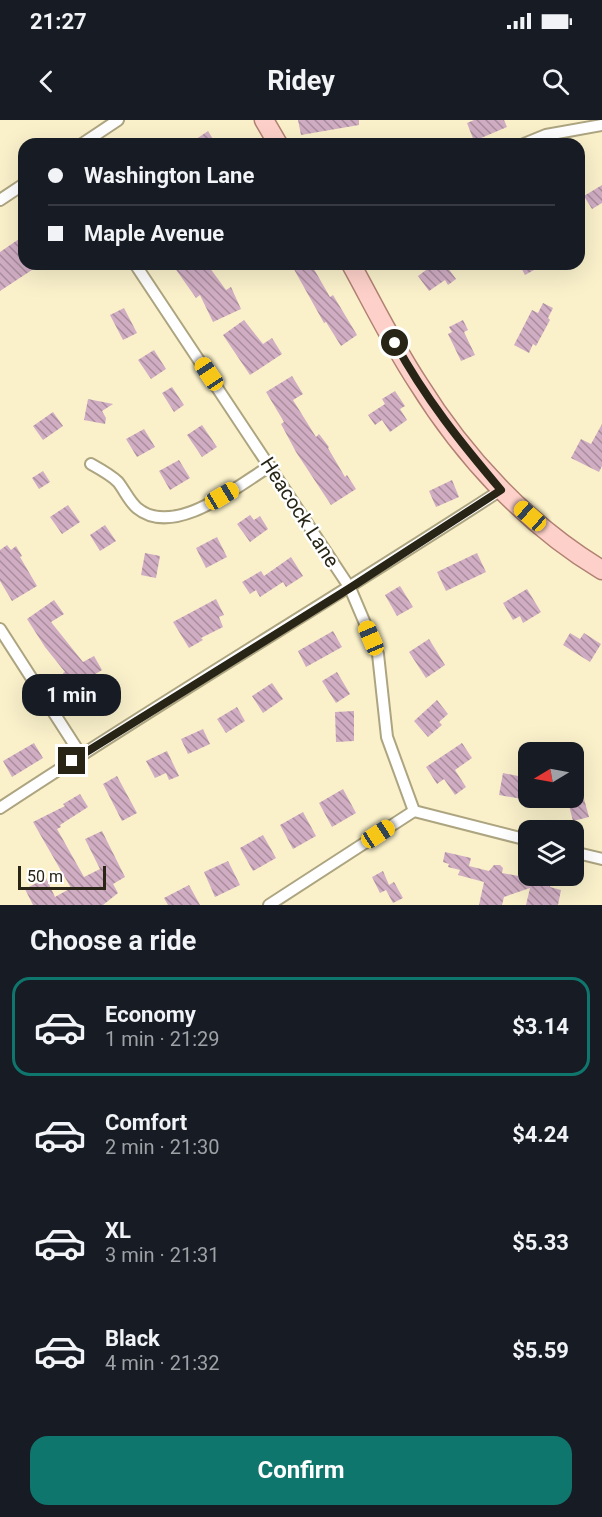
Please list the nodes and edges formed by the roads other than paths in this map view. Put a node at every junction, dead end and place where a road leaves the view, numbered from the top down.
1 (118, 120) edge
2 (264, 120) edge
3 (602, 124) edge
4 (91, 138) edge
5 (274, 138) edge
6 (539, 138) edge
7 (18, 188) edge
8 (0, 201) edge
9 (139, 270) edge
10 (354, 270) edge
11 (91, 464) dead end
12 (270, 466) junction
13 (501, 490) junction
14 (602, 570) edge
15 (350, 588) junction
16 (0, 629) edge
17 (81, 755) junction
18 (0, 808) edge
19 (414, 811) junction
20 (518, 837) edge
21 (584, 855) edge
22 (602, 859) edge
23 (269, 905) edge

1 - 4 street
2 - 5 main road
3 - 6 street
7 - 8 street
9 - 12 street, Heacock Lane
10 - 13 main road
11 - 12 street
12 - 15 street, Heacock Lane
13 - 14 main road
13 - 15 street
15 - 17 street
15 - 19 street, Heacock Lane
16 - 17 street
17 - 18 street
19 - 20 street
19 - 23 street
21 - 22 street

